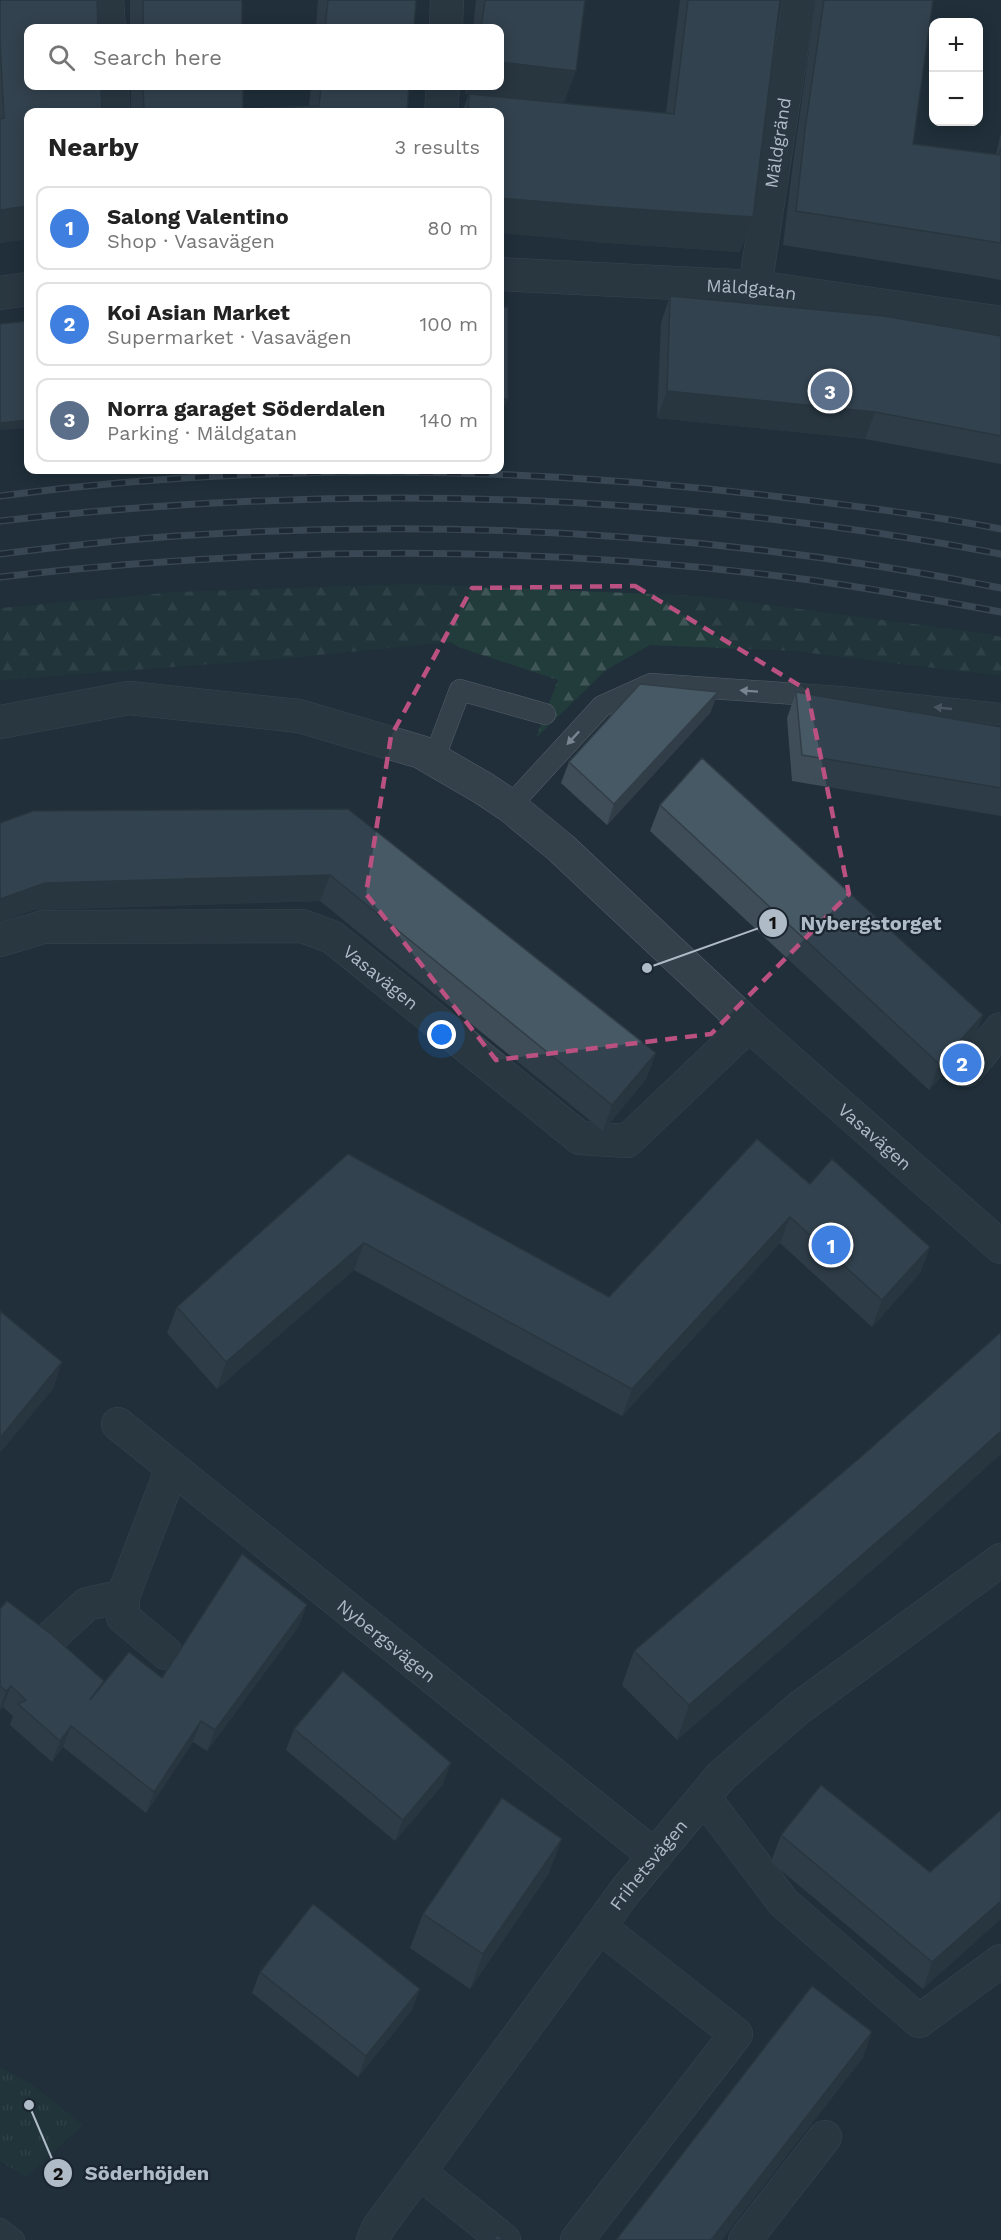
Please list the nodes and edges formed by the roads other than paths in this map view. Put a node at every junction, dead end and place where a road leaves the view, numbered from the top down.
1 (107, 0) edge
2 (447, 0) edge
3 (799, 0) edge
4 (109, 24) edge
5 (446, 24) edge
6 (112, 90) edge
7 (443, 90) edge
8 (113, 108) edge
9 (441, 108) edge
10 (504, 274) edge
11 (755, 287) junction
12 (24, 289) edge
13 (0, 292) edge
14 (1001, 323) edge
15 (545, 714) dead end
16 (1001, 714) edge
17 (0, 722) edge
18 (434, 759) junction
19 (510, 806) junction
20 (0, 940) edge
21 (749, 1025) junction
22 (1001, 1029) edge
23 (967, 1070) dead end
24 (1001, 1246) edge
25 (118, 1424) dead end
26 (172, 1468) junction
27 (1001, 1560) edge
28 (123, 1596) junction
29 (50, 1638) edge
30 (166, 1653) dead end
31 (704, 1797) junction
32 (654, 1856) junction
33 (599, 1926) junction
34 (1001, 1961) edge
35 (825, 2137) dead end
36 (418, 2172) junction
37 (0, 2229) edge
38 (14, 2240) edge
39 (373, 2240) edge
40 (504, 2240) edge
41 (577, 2240) edge
42 (745, 2240) edge

1 - 4 street
2 - 5 street
3 - 11 street, Mäldgränd
6 - 8 street
7 - 9 street
10 - 11 street, Mäldgatan
11 - 14 street, Mäldgatan
12 - 13 street
15 - 18 lane
16 -> 19 lane
17 - 18 street, Vasavägen
18 - 19 street, Vasavägen
19 - 21 street, Vasavägen
20 - 21 street, Vasavägen
21 - 24 street, Vasavägen
22 - 23 street
25 - 26 street, Nybergsvägen
26 - 28 street
26 - 32 street, Nybergsvägen
27 - 31 street, Frihetsvägen
28 - 29 street
28 - 30 street
31 - 32 street, Frihetsvägen
31 - 34 street
32 - 33 street, Frihetsvägen
33 - 36 street, Frihetsvägen
33 - 41 street
35 - 42 street
36 - 39 street, Frihetsvägen
36 - 40 street
37 - 38 lane

